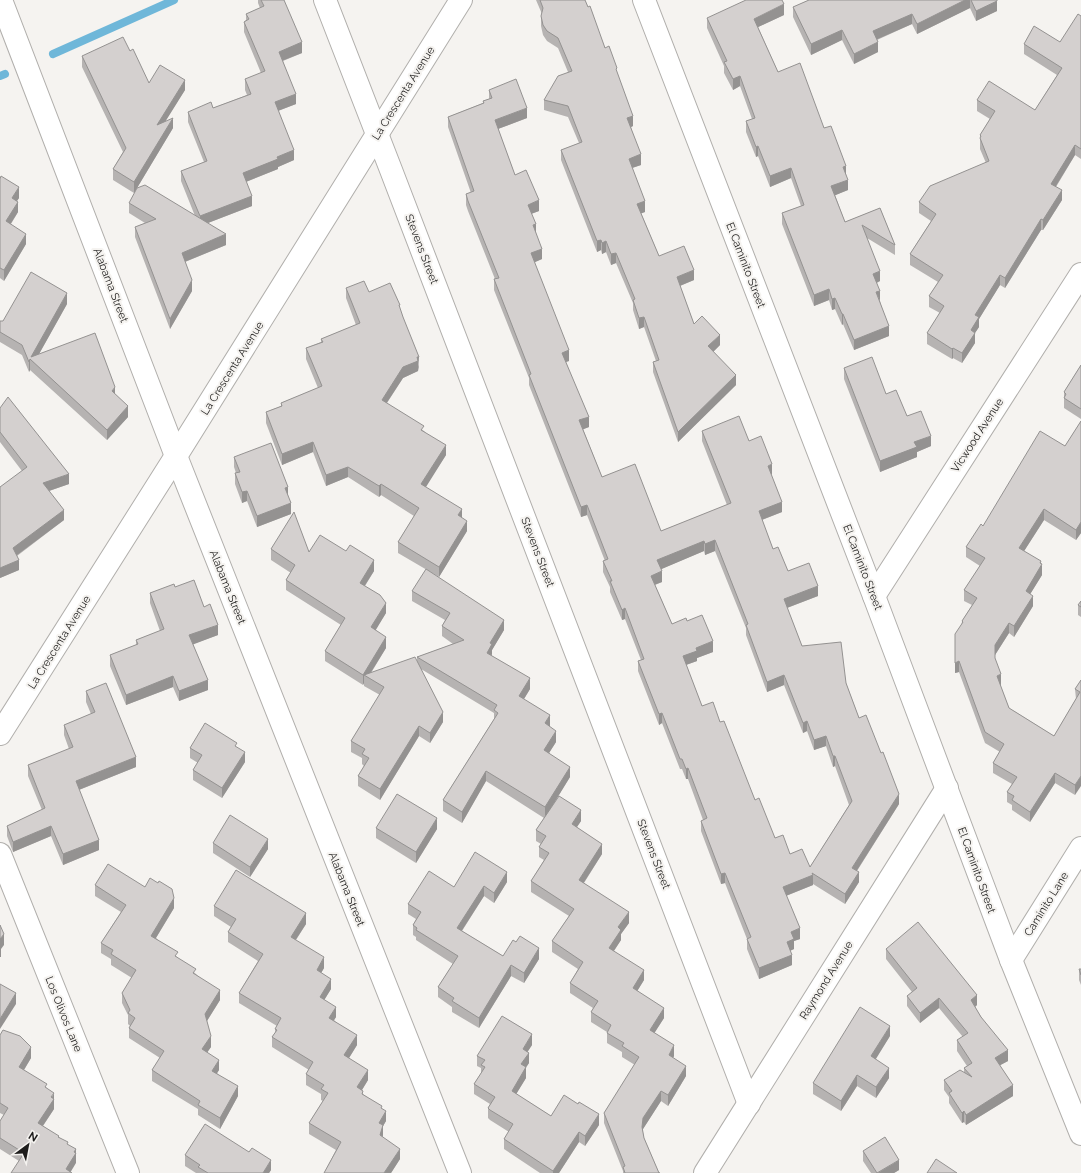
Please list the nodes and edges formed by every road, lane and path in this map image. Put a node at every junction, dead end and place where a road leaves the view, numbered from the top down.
1 (1, 0) edge
2 (325, 0) edge
3 (461, 0) edge
4 (644, 0) edge
5 (377, 135) junction
6 (1081, 274) edge
7 (176, 456) junction
8 (874, 596) junction
9 (0, 734) edge
10 (946, 788) junction
11 (1081, 848) edge
12 (0, 854) edge
13 (1010, 960) junction
14 (749, 1104) junction
15 (1081, 1134) edge
16 (128, 1173) edge
17 (460, 1173) edge
18 (705, 1173) edge

1 - 7 street, Alabama Street
2 - 5 street, Stevens Street
3 - 5 street, La Crescenta Avenue
4 - 8 street, El Caminito Street
5 - 7 street, La Crescenta Avenue
5 - 14 street, Stevens Street
6 - 8 street, Vicwood Avenue
7 - 9 street, La Crescenta Avenue
7 - 17 street, Alabama Street
8 - 10 street, El Caminito Street
10 - 13 street, El Caminito Street
10 - 14 street, Raymond Avenue
11 - 13 street, Caminito Lane
12 - 16 street, Los Olivos Lane
13 - 15 street, El Caminito Street
14 - 18 street, Raymond Avenue

